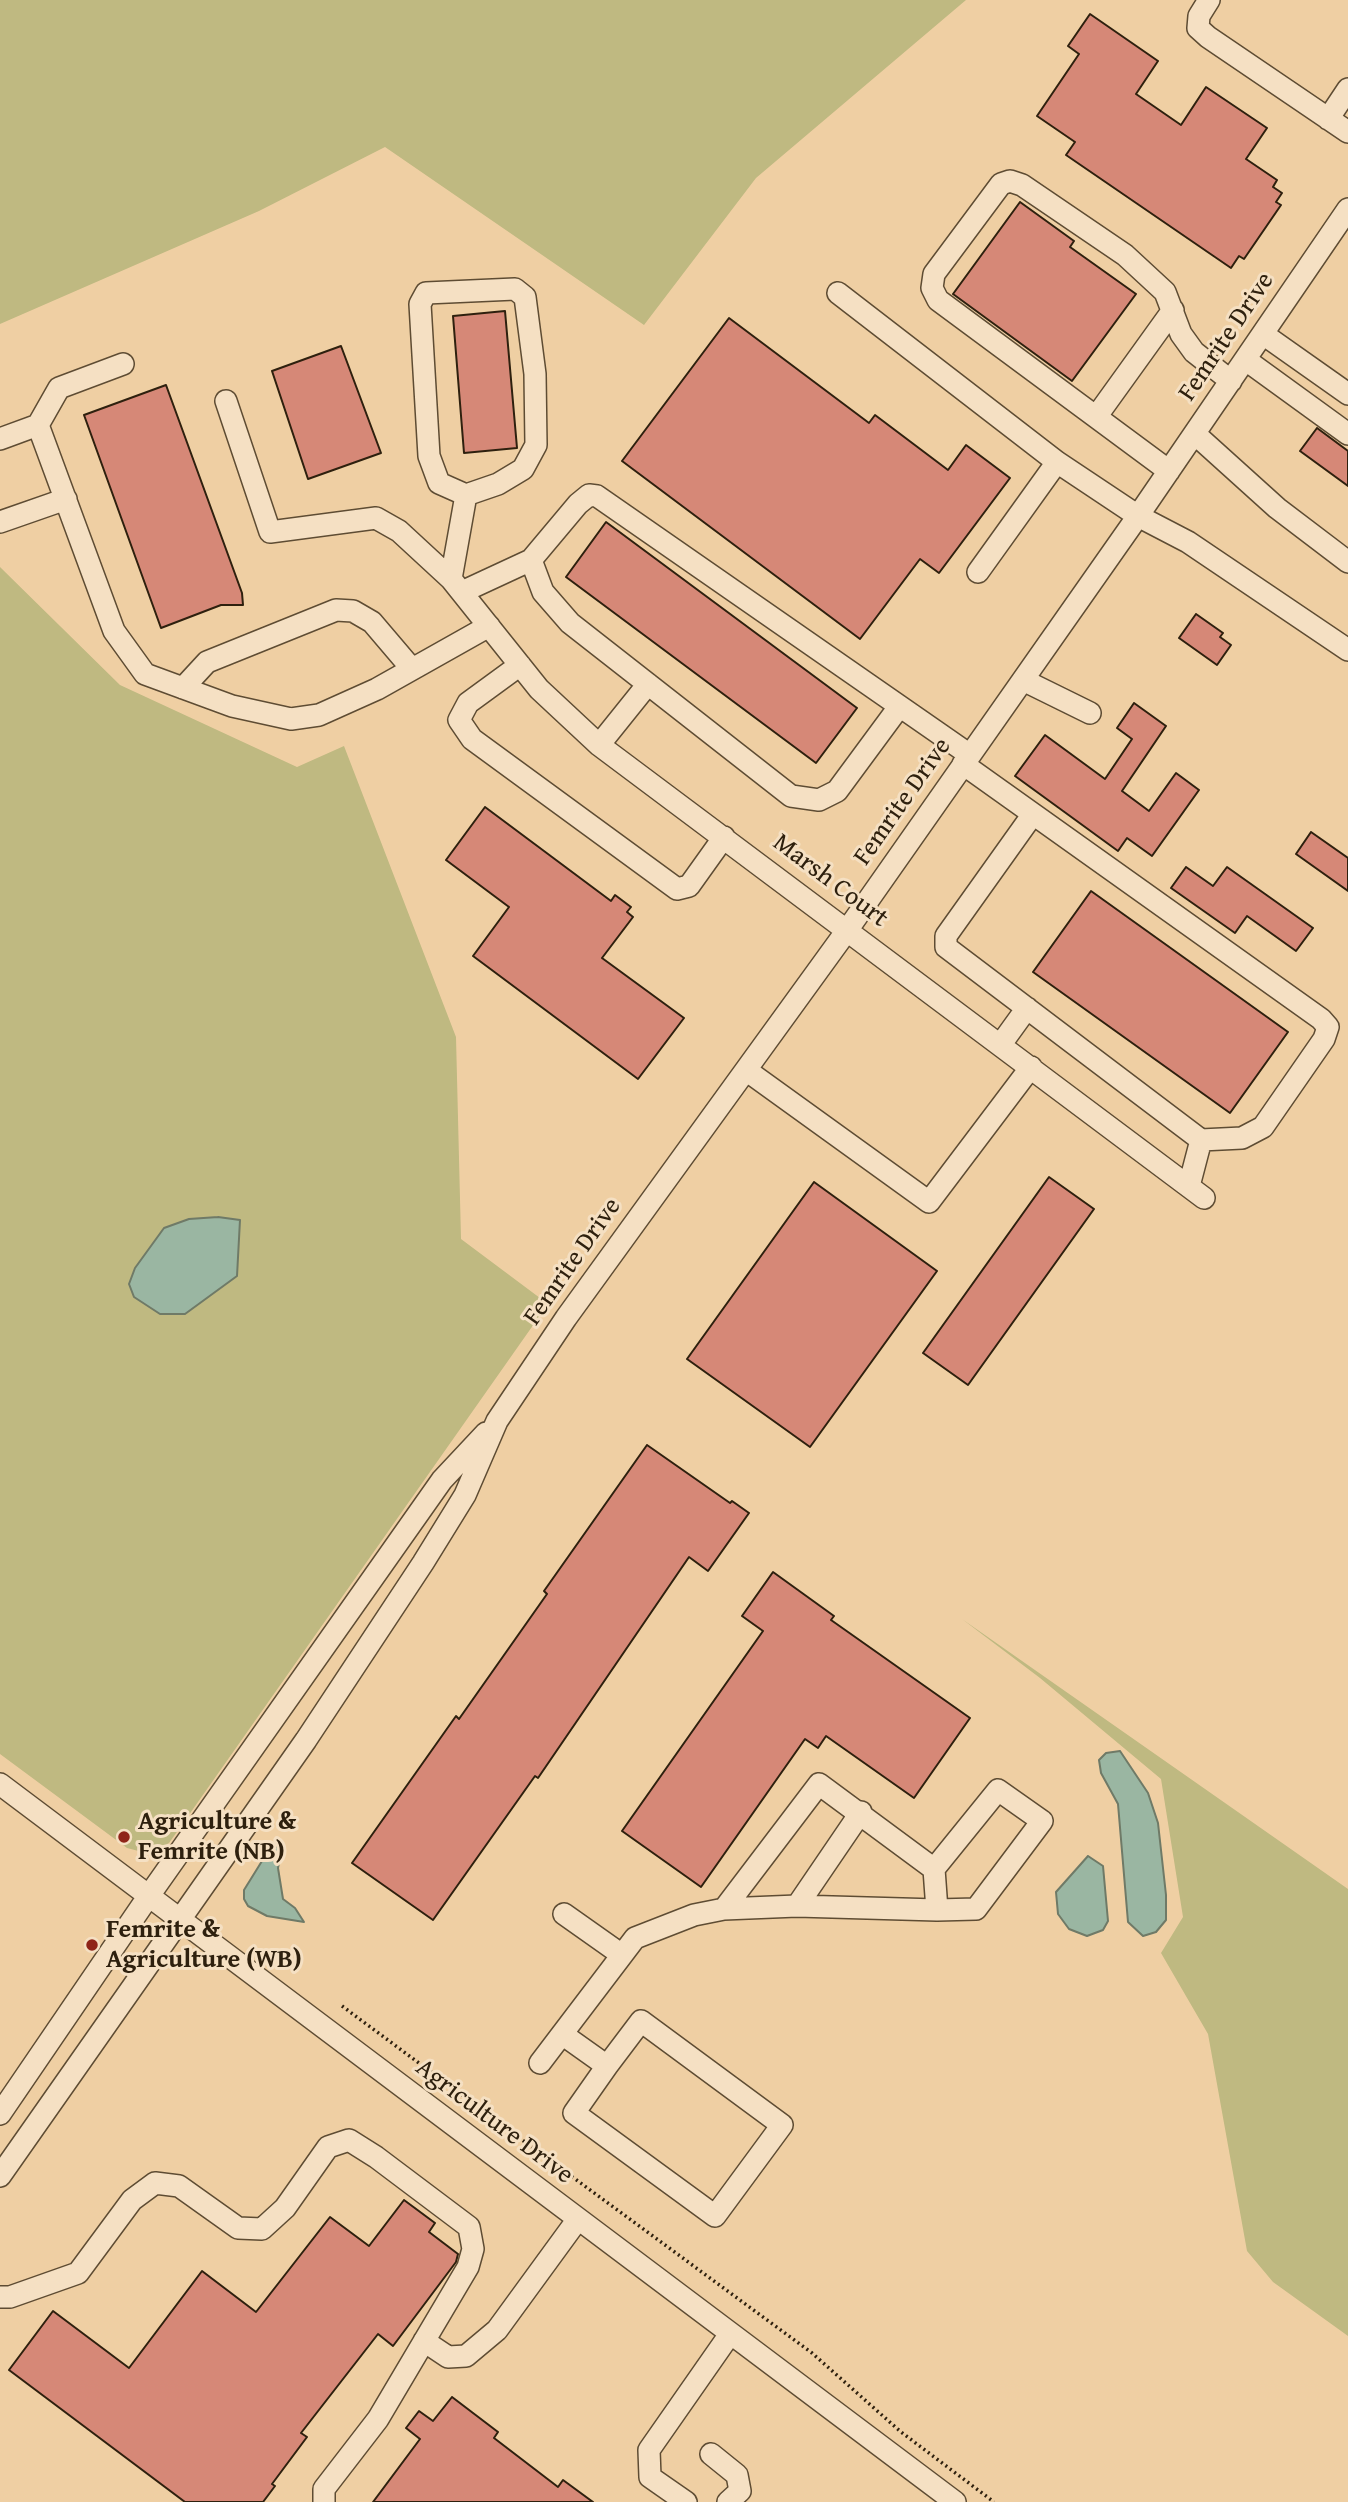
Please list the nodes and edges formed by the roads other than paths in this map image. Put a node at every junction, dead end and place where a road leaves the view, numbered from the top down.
1 (1209, 0) edge
2 (1348, 89) edge
3 (1328, 119) junction
4 (1348, 132) edge
5 (1348, 209) edge
6 (838, 293) dead end
7 (1173, 310) junction
8 (1264, 334) junction
9 (1246, 360) junction
10 (122, 364) dead end
11 (1231, 381) junction
12 (1348, 394) edge
13 (226, 401) dead end
14 (1096, 417) junction
15 (38, 425) junction
16 (1195, 434) junction
17 (1348, 435) edge
18 (0, 439) edge
19 (1057, 462) junction
20 (1169, 471) junction
21 (466, 495) junction
22 (66, 499) junction
23 (1138, 516) junction
24 (0, 522) edge
25 (531, 560) junction
26 (1348, 562) edge
27 (978, 572) dead end
28 (457, 586) junction
29 (489, 626) junction
30 (1348, 650) edge
31 (520, 665) junction
32 (412, 669) junction
33 (1023, 680) junction
34 (648, 684) junction
35 (184, 688) junction
36 (899, 707) junction
37 (1090, 713) dead end
38 (598, 745) junction
39 (966, 759) junction
40 (1033, 814) junction
41 (724, 837) junction
42 (848, 929) junction
43 (1027, 1008) junction
44 (1001, 1044) junction
45 (1031, 1067) junction
46 (746, 1070) junction
47 (1201, 1140) junction
48 (497, 1421) junction
49 (0, 1784) edge
50 (861, 1812) junction
51 (934, 1869) junction
52 (148, 1897) junction
53 (797, 1906) junction
54 (724, 1909) junction
55 (937, 1910) junction
56 (564, 1914) dead end
57 (178, 1920) junction
58 (622, 1955) junction
59 (562, 2034) junction
60 (540, 2063) dead end
61 (607, 2066) junction
62 (0, 2114) edge
63 (0, 2176) edge
64 (578, 2220) junction
65 (0, 2297) edge
66 (730, 2334) junction
67 (424, 2341) junction
68 (711, 2454) dead end
69 (324, 2502) edge
70 (686, 2502) edge
71 (728, 2502) edge
72 (955, 2502) edge

1 - 3 street
2 - 3 street
3 - 4 street
5 - 8 street, Femrite Drive
6 - 19 street
7 - 11 street
7 - 14 street
7 - 14 street
8 - 9 street, Femrite Drive
8 - 12 street
9 - 11 street, Femrite Drive
9 - 17 street
10 - 15 street
11 - 16 street, Femrite Drive
13 - 28 street, Marsh Court
14 - 20 street
15 - 18 street
15 - 22 street
16 - 20 street, Femrite Drive
16 - 26 street
19 - 23 street
19 - 27 street
20 - 23 street, Femrite Drive
21 - 21 street
21 - 28 street
22 - 24 street
22 - 35 street
23 - 30 street
23 - 33 street, Femrite Drive
25 - 28 street
25 - 34 street
25 - 36 street
28 - 29 street, Marsh Court
29 - 31 street, Marsh Court
29 - 32 street
31 - 38 street, Marsh Court
31 - 41 street
32 - 35 street
32 - 35 street
33 - 37 street
33 - 39 street, Femrite Drive
34 - 36 street
34 - 38 street
36 - 39 street
38 - 41 street, Marsh Court
39 - 40 street
39 - 42 street, Femrite Drive
40 - 43 street
40 - 47 street
41 - 42 street, Marsh Court
42 - 44 street, Marsh Court
42 - 46 street, Femrite Drive
43 - 44 street
43 - 47 street
44 - 45 street, Marsh Court
45 - 46 street
45 - 47 street, Marsh Court
46 - 48 street, Femrite Drive
48 - 52 street, Femrite Drive
48 - 57 street, Femrite Drive
49 - 52 street, Agriculture Drive
50 - 51 street
50 - 53 street
50 - 54 street
51 - 55 street
51 - 55 street
52 - 57 street, Agriculture Drive
52 - 62 street, Femrite Drive
53 - 54 street
53 - 55 street
54 - 58 street
56 - 58 street
57 - 63 street, Femrite Drive
57 - 64 street, Agriculture Drive
58 - 59 street
59 - 60 street
59 - 61 street
61 - 61 street
64 - 66 street, Agriculture Drive
64 - 67 street
65 - 67 street
66 - 70 street
66 - 72 street, Agriculture Drive
67 - 69 street
68 - 71 street

